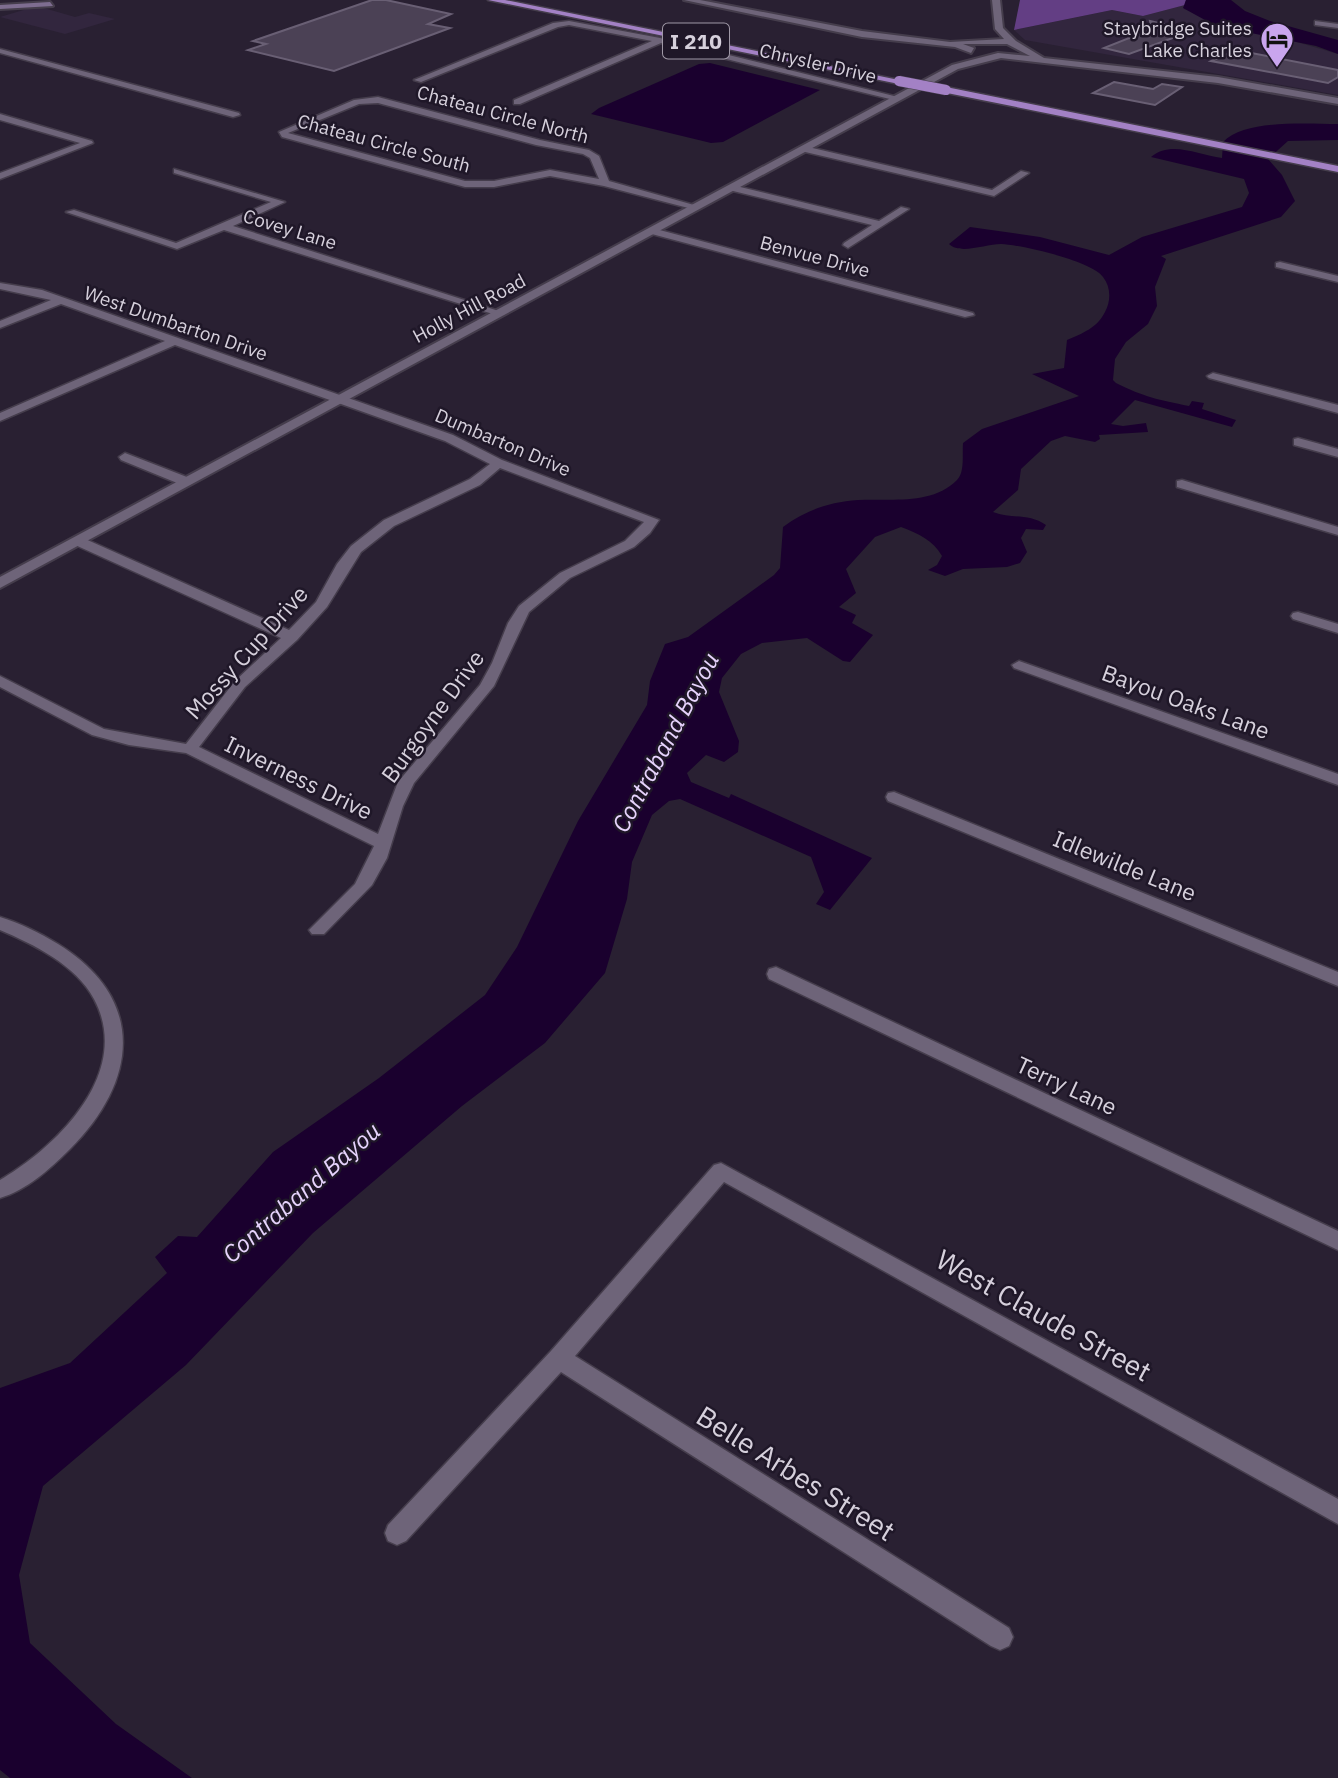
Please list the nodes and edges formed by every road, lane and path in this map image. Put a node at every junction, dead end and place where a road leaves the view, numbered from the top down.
1 (20, 0) edge
2 (492, 0) edge
3 (535, 0) edge
4 (688, 0) edge
5 (996, 0) edge
6 (50, 4) dead end
7 (0, 7) edge
8 (984, 14) dead end
9 (997, 15) junction
10 (1318, 23) dead end
11 (989, 24) dead end
12 (1338, 26) edge
13 (660, 40) junction
14 (917, 41) joint
15 (1013, 43) junction
16 (977, 46) junction
17 (0, 51) edge
18 (1023, 51) junction
19 (1001, 56) junction
20 (1065, 64) junction
21 (956, 67) junction
22 (418, 80) dead end
23 (898, 98) junction
24 (1333, 101) edge
25 (517, 102) dead end
26 (236, 115) dead end
27 (1093, 115) junction
28 (326, 116) joint
29 (1, 118) edge
30 (804, 149) junction
31 (1338, 159) edge
32 (1319, 160) junction
33 (1338, 169) edge
34 (177, 171) dead end
35 (1024, 173) dead end
36 (0, 176) edge
37 (606, 183) junction
38 (732, 188) junction
39 (696, 207) junction
40 (904, 209) dead end
41 (71, 212) dead end
42 (881, 224) junction
43 (223, 226) junction
44 (652, 231) junction
45 (848, 245) dead end
46 (1280, 265) dead end
47 (1338, 279) edge
48 (0, 286) edge
49 (60, 300) junction
50 (500, 313) junction
51 (969, 315) dead end
52 (0, 325) edge
53 (174, 341) junction
54 (1213, 376) dead end
55 (340, 400) junction
56 (1338, 409) edge
57 (0, 417) edge
58 (1298, 442) dead end
59 (1338, 453) edge
60 (125, 457) dead end
61 (498, 463) junction
62 (187, 482) junction
63 (1182, 484) dead end
64 (652, 520) joint
65 (1338, 531) edge
66 (78, 541) junction
67 (3, 579) edge
68 (1298, 616) dead end
69 (1338, 629) edge
70 (292, 637) junction
71 (1019, 665) dead end
72 (0, 681) edge
73 (190, 749) junction
74 (1338, 780) edge
75 (894, 797) dead end
76 (383, 844) junction
77 (0, 923) edge
78 (318, 930) dead end
79 (776, 974) dead end
80 (1338, 979) edge
81 (0, 1190) edge
82 (1338, 1241) edge
83 (559, 1358) junction
84 (1338, 1511) edge
85 (397, 1533) dead end
86 (1000, 1637) dead end

1 - 7 main road
2 - 27 highway, I 210, bridge
3 - 27 highway, I 210
4 - 14 street
5 - 9 street
6 - 7 main road
8 - 9 street
9 - 15 street
10 - 12 street
11 - 16 street
13 - 22 street, Chrysler Drive
13 - 23 street, Chrysler Drive
13 - 25 street
14 - 16 street
15 - 16 street
15 - 18 street
16 - 19 street
16 - 21 street, Holly Hill Road
17 - 26 street
18 - 19 street, Holly Hill Road
18 - 20 street
19 - 20 street
19 - 21 street, Holly Hill Road
20 - 24 street
21 - 23 street, Holly Hill Road
23 - 30 street, Holly Hill Road
27 - 32 highway, I 210
28 - 37 street, Chateau Circle North
28 - 37 street, Chateau Circle South
29 - 36 street
30 - 35 street
30 - 38 street, Holly Hill Road
31 - 32 highway, I 210
32 - 33 highway, I 210
34 - 43 street
37 - 39 street
38 - 39 street, Holly Hill Road
38 - 42 street
39 - 44 street, Holly Hill Road
40 - 42 street
41 - 43 street, Covey Lane
42 - 45 street
43 - 50 street, Covey Lane
44 - 50 street, Holly Hill Road
44 - 51 street, Benvue Drive
46 - 47 street
48 - 49 street, West Dumbarton Drive
49 - 52 street
49 - 53 street, West Dumbarton Drive
50 - 55 street, Holly Hill Road
53 - 55 street, West Dumbarton Drive
53 - 57 street
54 - 56 street
55 - 61 street, Dumbarton Drive
55 - 62 street, Holly Hill Road
58 - 59 street
60 - 62 street
61 - 64 street, Dumbarton Drive
61 - 70 street, Mossy Cup Drive
62 - 66 street, Holly Hill Road
63 - 65 street
64 - 76 street, Burgoyne Drive
66 - 67 street, Holly Hill Road
66 - 70 street
68 - 69 street
70 - 73 street, Mossy Cup Drive
71 - 74 street, Bayou Oaks Lane
72 - 73 street, Inverness Drive
73 - 76 street, Inverness Drive
75 - 80 street, Idlewilde Lane
76 - 78 street, Burgoyne Drive
77 - 81 street
79 - 82 street, Terry Lane
83 - 84 street, West Claude Street
83 - 85 street
83 - 86 street, Belle Arbes Street

